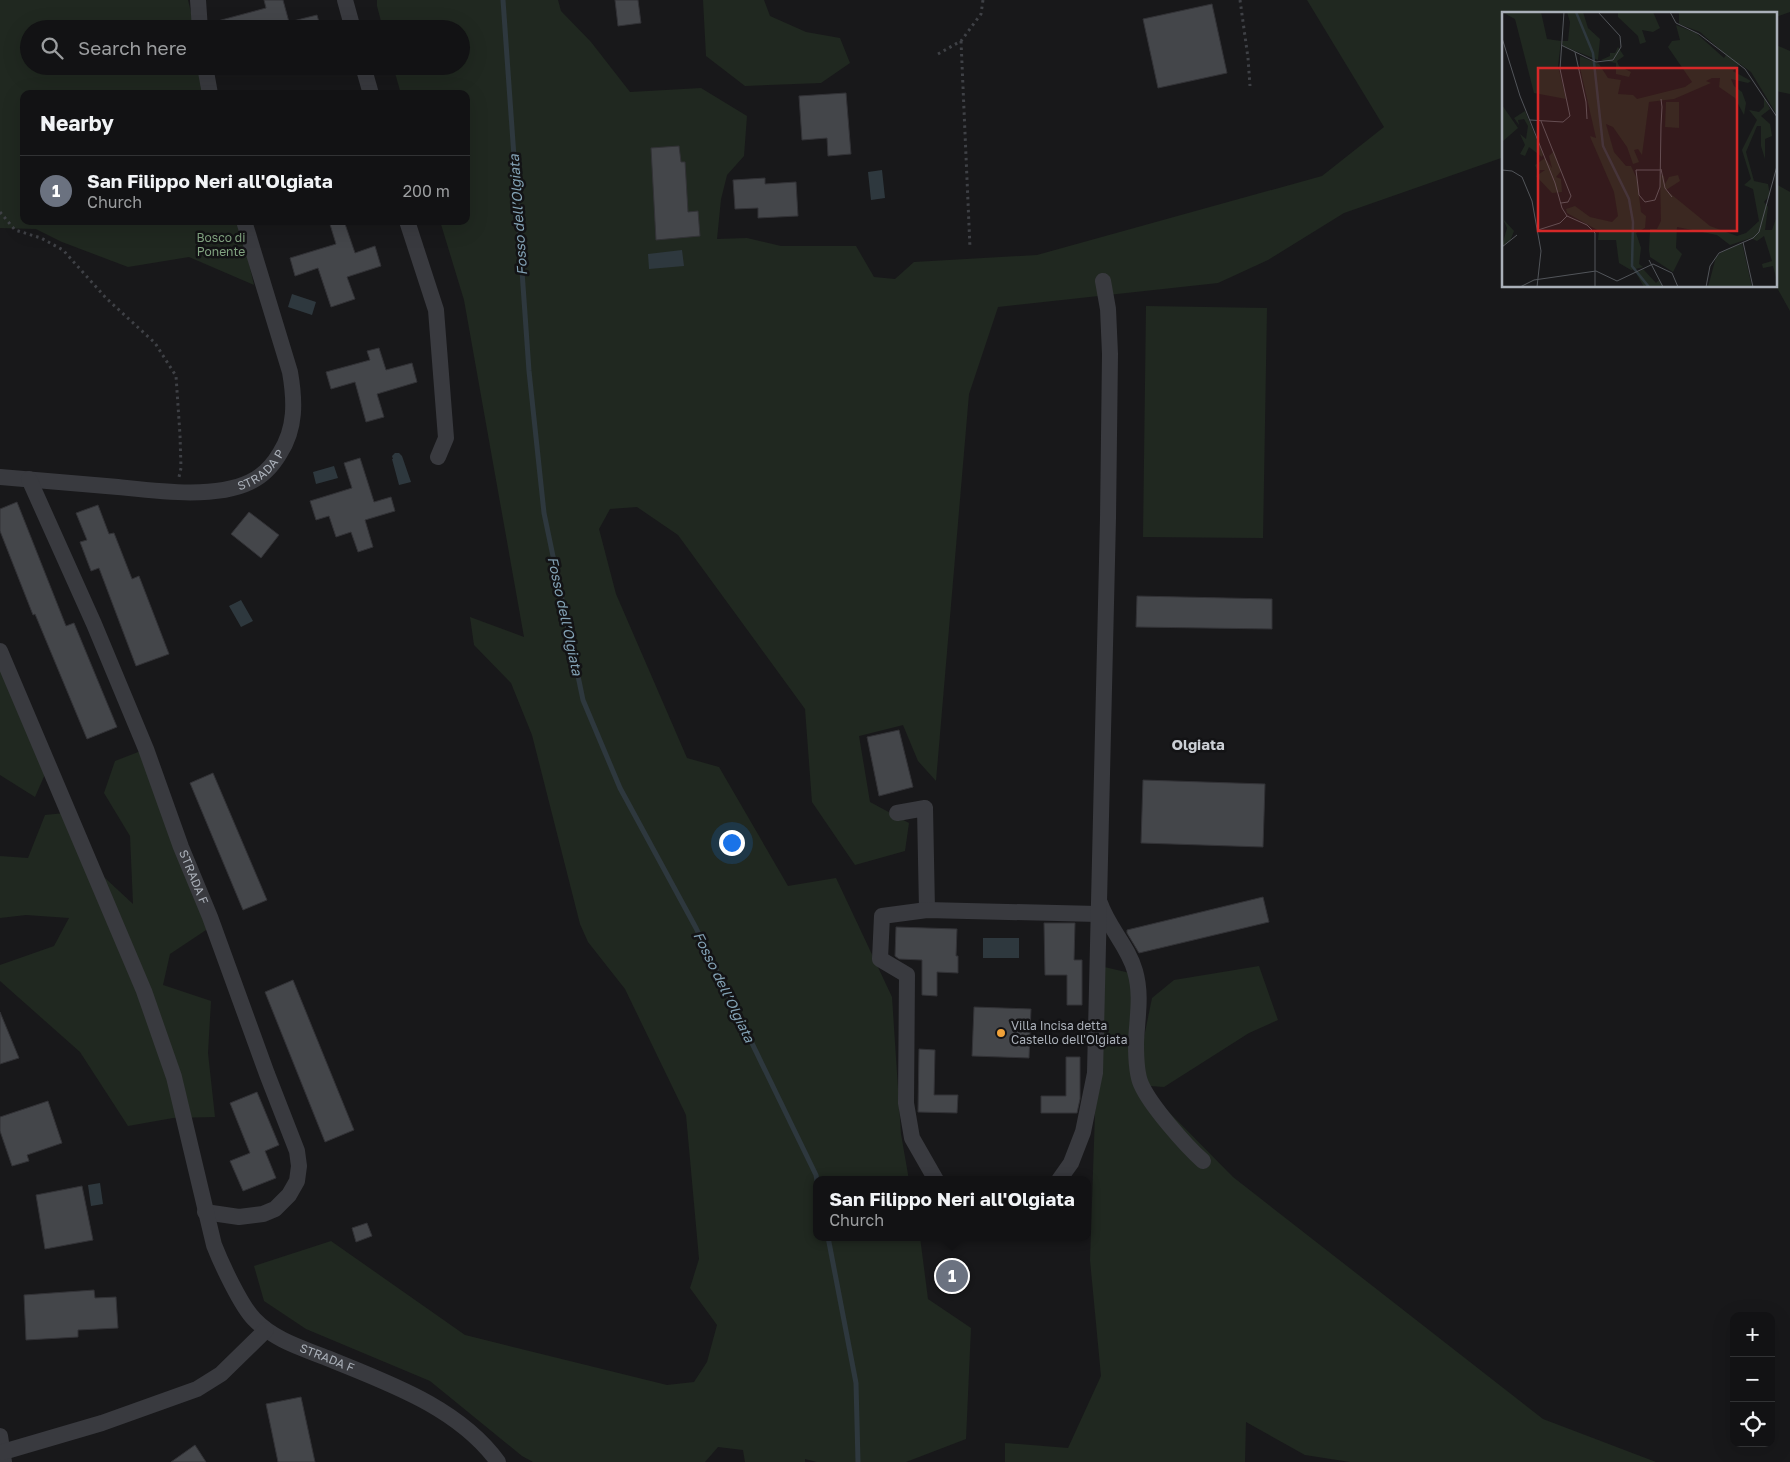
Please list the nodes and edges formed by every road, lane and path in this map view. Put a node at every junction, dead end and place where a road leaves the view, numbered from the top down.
1 (198, 0) edge
2 (345, 0) edge
3 (983, 0) edge
4 (1240, 0) edge
5 (199, 20) edge
6 (351, 20) edge
7 (961, 41) junction
8 (938, 54) dead end
9 (207, 75) edge
10 (366, 75) edge
11 (1250, 86) dead end
12 (209, 90) edge
13 (370, 90) edge
14 (0, 212) edge
15 (245, 225) edge
16 (409, 225) edge
17 (970, 248) dead end
18 (1102, 281) dead end
19 (438, 457) dead end
20 (0, 477) edge
21 (28, 479) junction
22 (176, 493) junction
23 (0, 651) edge
24 (897, 813) dead end
25 (1098, 906) junction
26 (927, 910) junction
27 (1203, 1161) dead end
28 (934, 1176) edge
29 (1062, 1176) edge
30 (205, 1212) junction
31 (266, 1330) junction
32 (2, 1450) edge
33 (498, 1462) edge

1 - 5 street
2 - 6 street
3 - 7 path
4 - 11 path
7 - 8 path
7 - 17 path
9 - 12 street
10 - 13 street
14 - 22 path
15 - 22 street, STRADA P
16 - 19 street
18 - 25 street
20 - 21 street, STRADA P
21 - 22 street, STRADA P
21 - 30 street, STRADA F
23 - 30 street, STRADA F
24 - 26 street
25 - 26 street
25 - 27 street
25 - 29 street
26 - 28 street
30 - 31 street, STRADA F
31 - 32 street
31 - 33 street, STRADA F

